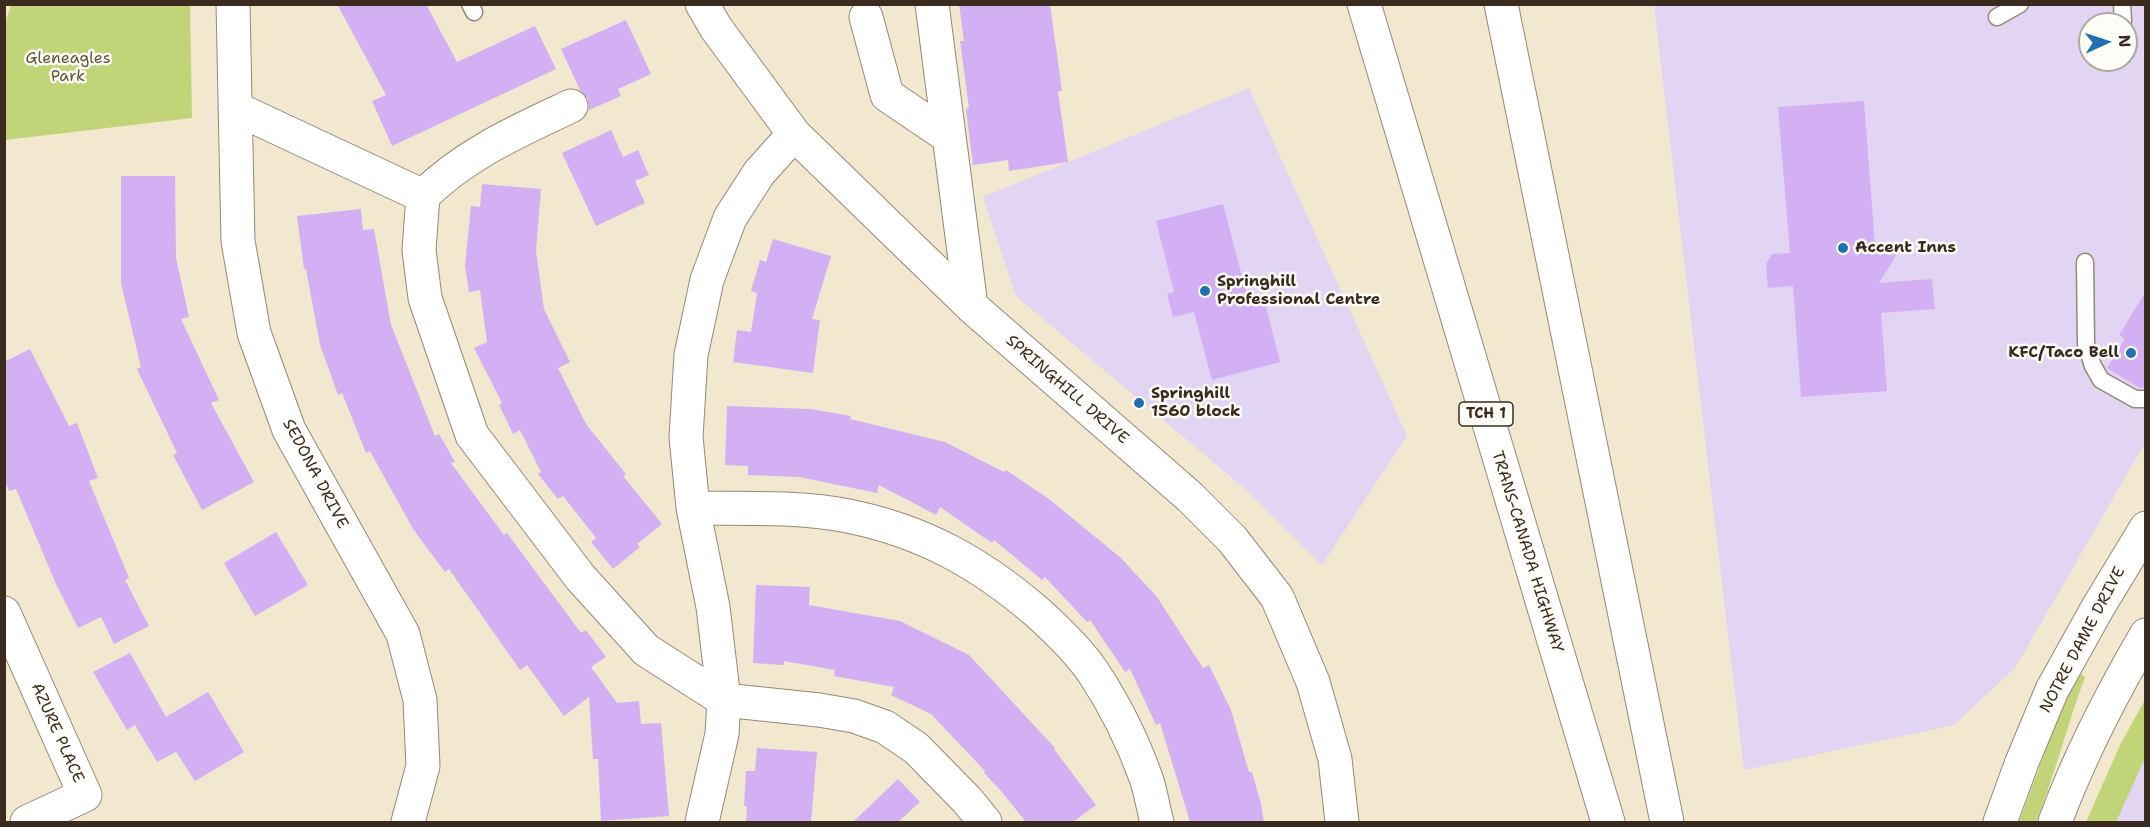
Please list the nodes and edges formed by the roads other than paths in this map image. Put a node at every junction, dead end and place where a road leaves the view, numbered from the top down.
1 (233, 4) edge
2 (702, 4) edge
3 (932, 4) edge
4 (1364, 4) edge
5 (1501, 4) edge
6 (2020, 4) edge
7 (866, 17) dead end
8 (1997, 17) dead end
9 (571, 106) dead end
10 (235, 108) junction
11 (794, 134) junction
12 (949, 137) junction
13 (423, 196) junction
14 (2085, 262) dead end
15 (971, 306) junction
16 (2145, 399) edge
17 (693, 508) junction
18 (2145, 528) edge
19 (4, 613) edge
20 (2145, 635) edge
21 (724, 700) junction
22 (27, 822) edge
23 (408, 822) edge
24 (702, 822) edge
25 (985, 822) edge
26 (1157, 822) edge
27 (1342, 822) edge
28 (1608, 822) edge
29 (1667, 822) edge
30 (2000, 822) edge
31 (2055, 822) edge

1 - 10 main road, SEDONA DRIVE
2 - 11 main road, SPRINGHILL DRIVE
3 - 12 main road
4 - 28 main road, TRANS-CANADA HIGHWAY / TCH 1
5 - 29 main road
6 - 8 lane
7 - 12 main road
9 - 13 main road
10 - 13 main road
10 - 23 main road, SEDONA DRIVE
11 - 15 main road, SPRINGHILL DRIVE
11 - 17 main road
12 - 15 main road
13 - 21 main road
14 - 16 lane
15 - 27 main road, SPRINGHILL DRIVE
17 - 21 main road
17 - 26 main road
18 - 30 main road, NOTRE DAME DRIVE
19 - 22 main road, AZURE PLACE
20 - 31 main road
21 - 24 main road
21 - 25 main road

